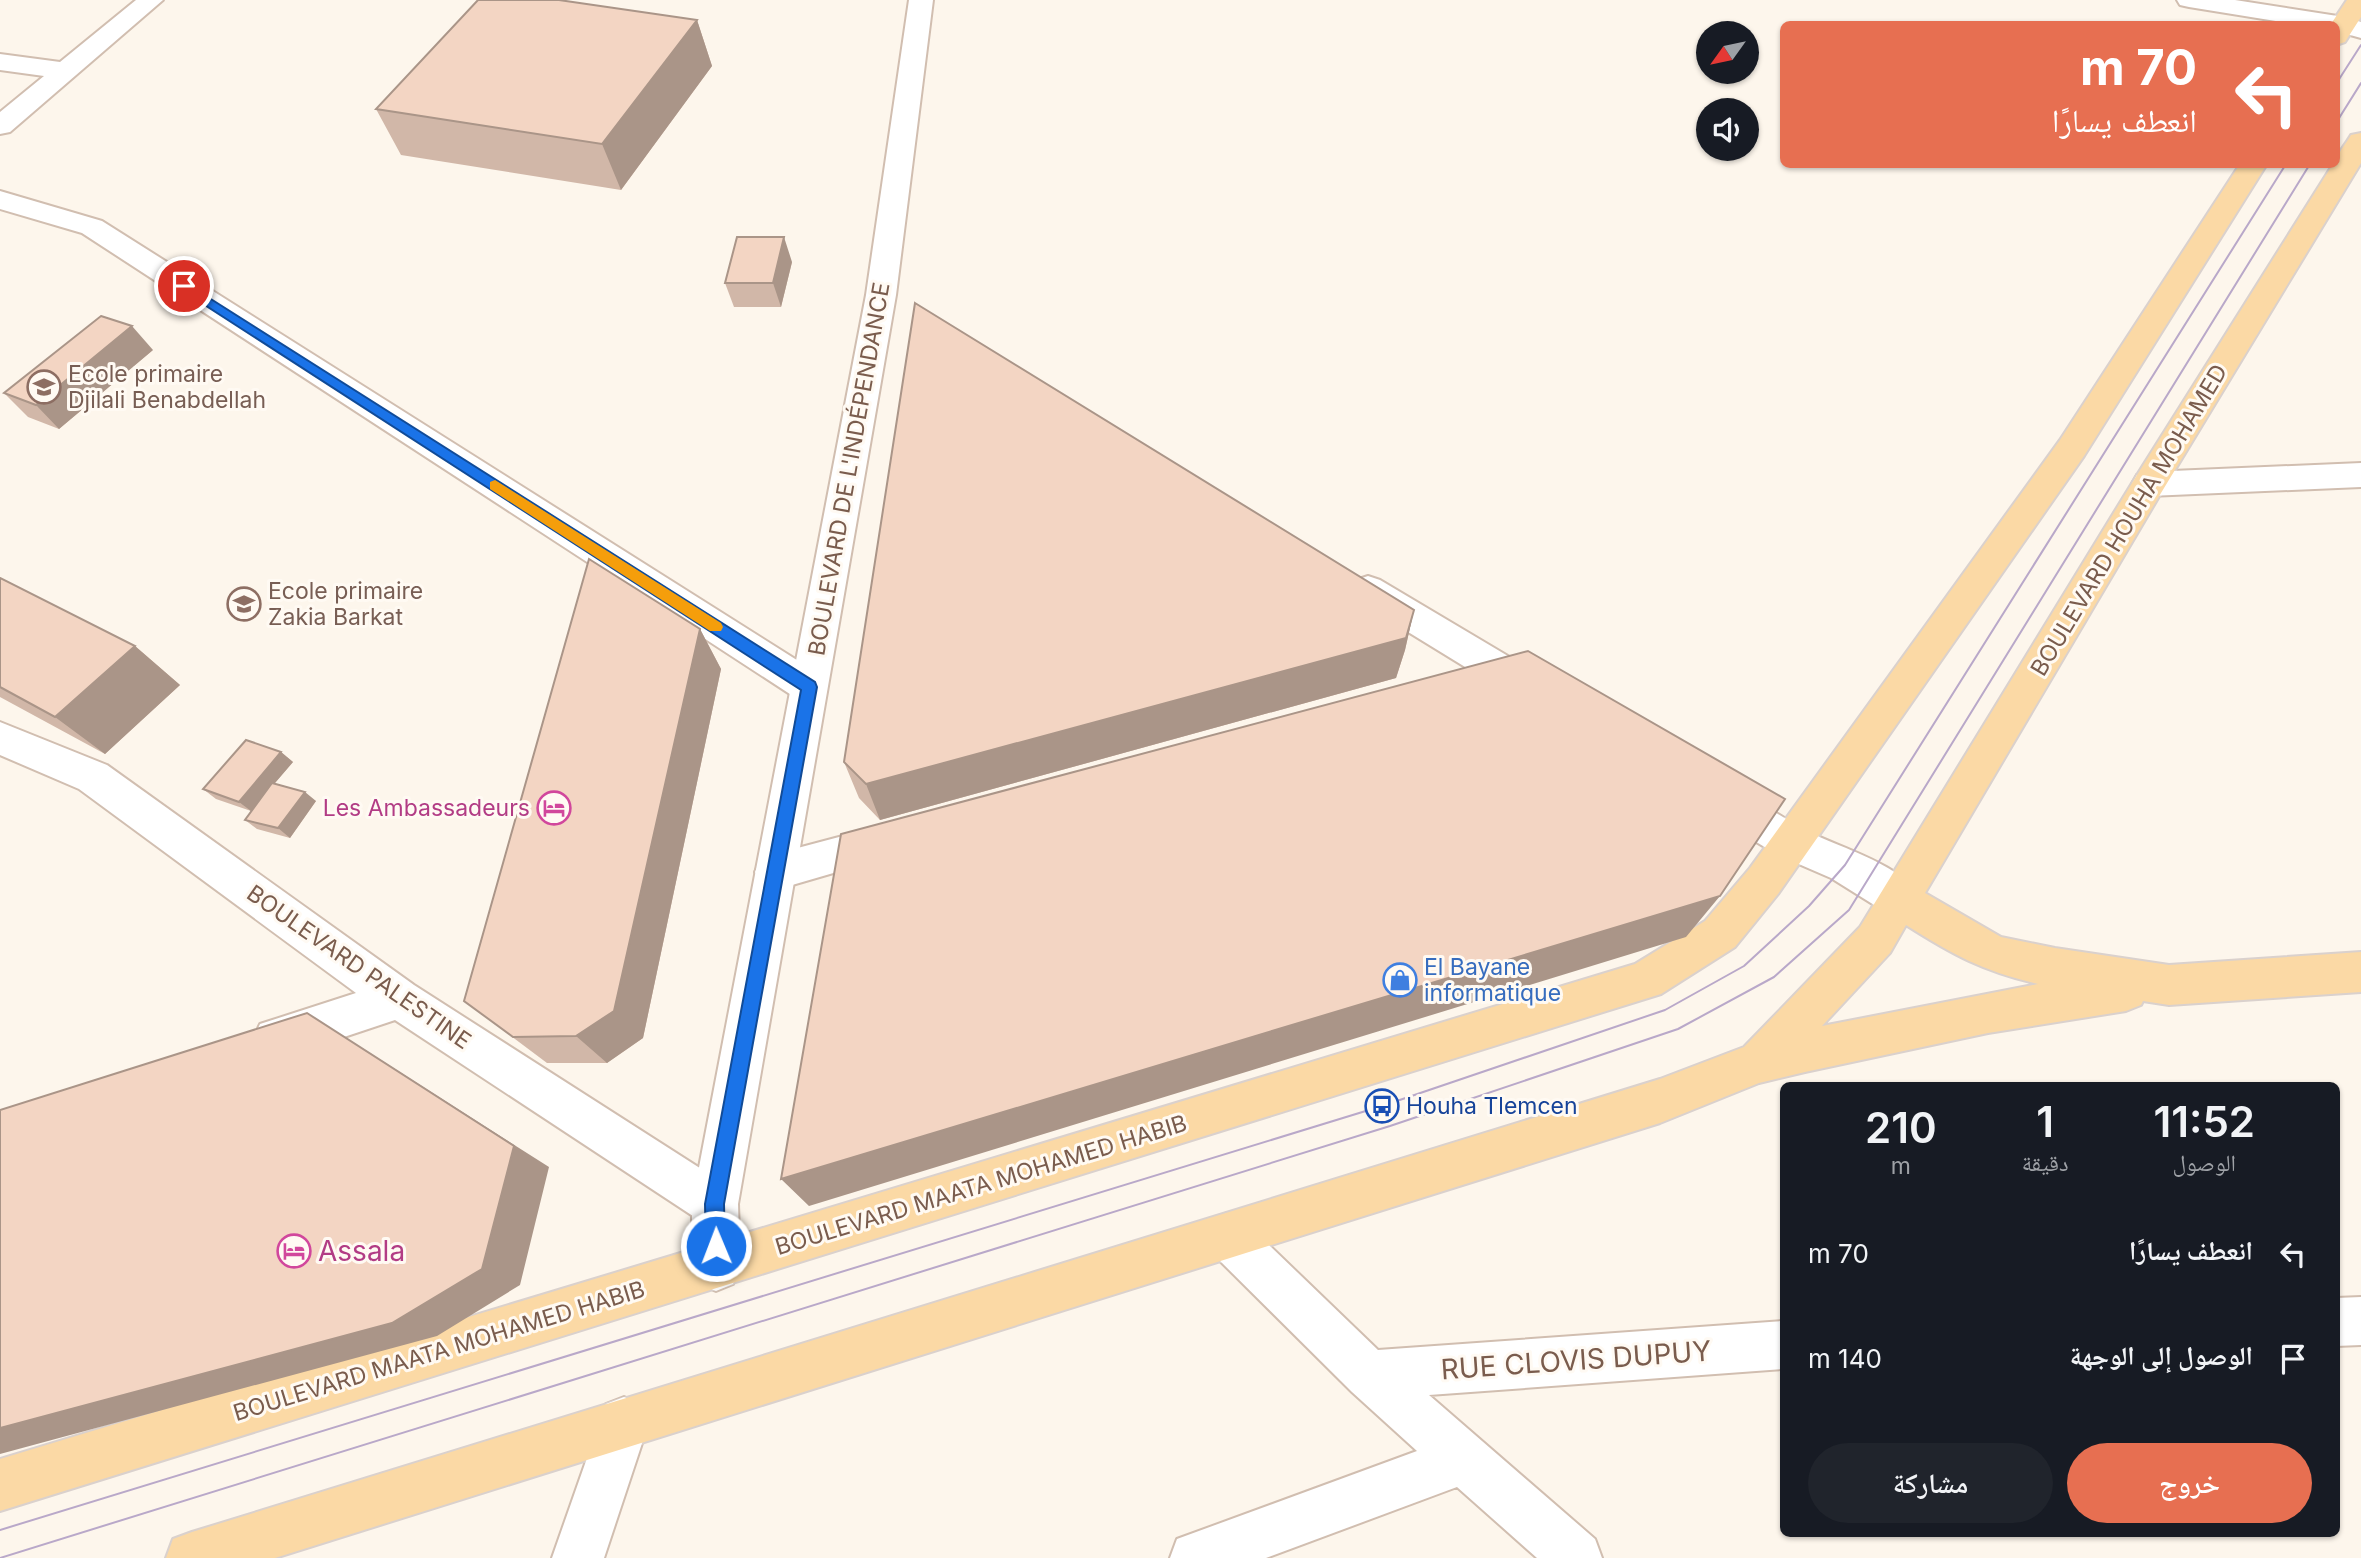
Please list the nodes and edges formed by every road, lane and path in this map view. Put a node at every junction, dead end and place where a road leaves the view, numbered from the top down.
1 (150, 0) edge
2 (921, 0) edge
3 (2189, 0) edge
4 (2359, 0) edge
5 (2296, 21) edge
6 (2347, 31) edge
7 (0, 62) edge
8 (66, 71) junction
9 (0, 126) edge
10 (2361, 141) edge
11 (2251, 168) edge
12 (0, 200) edge
13 (2361, 475) edge
14 (2150, 484) junction
15 (1336, 570) edge
16 (1504, 672) junction
17 (1463, 683) edge
18 (809, 687) junction
19 (1564, 708) edge
20 (0, 738) edge
21 (1696, 786) edge
22 (924, 831) edge
23 (1792, 843) junction
24 (775, 872) junction
25 (1901, 900) junction
26 (2361, 972) edge
27 (2169, 985) junction
28 (399, 999) junction
29 (240, 1051) edge
30 (1759, 1062) junction
31 (715, 1204) junction
32 (1227, 1236) junction
33 (716, 1267) junction
34 (2361, 1321) edge
35 (2340, 1322) edge
36 (1780, 1345) edge
37 (1369, 1375) junction
38 (624, 1422) junction
39 (1464, 1459) junction
40 (0, 1485) edge
41 (192, 1558) edge
42 (578, 1558) edge
43 (1196, 1558) edge
44 (1576, 1558) edge

1 - 8 street
2 - 18 street, BOULEVARD DE L'INDÉPENDANCE
3 - 5 street
4 - 6 main road
7 - 8 street
8 - 9 street
10 - 14 main road, BOULEVARD HOUHA MOHAMED
11 - 23 main road
12 - 18 street
13 - 14 street
14 - 25 main road, BOULEVARD HOUHA MOHAMED
15 - 16 street
16 - 17 street
16 - 19 street
18 - 24 street, BOULEVARD DE L'INDÉPENDANCE
20 - 28 street, BOULEVARD PALESTINE
21 - 23 street
22 - 24 street
23 - 25 street
23 - 33 main road, BOULEVARD MAATA MOHAMED HABIB
24 - 31 street, BOULEVARD DE L'INDÉPENDANCE
25 - 27 main road
25 - 30 main road
26 - 27 main road
27 - 30 main road
28 - 29 street
28 - 31 street, BOULEVARD PALESTINE
30 - 32 main road
31 - 33 street, BOULEVARD DE L'INDÉPENDANCE
32 - 37 street
32 - 38 main road
33 - 40 main road, BOULEVARD MAATA MOHAMED HABIB
34 - 35 street
36 - 37 street, RUE CLOVIS DUPUY
37 - 39 street
38 - 41 main road
38 - 42 street
39 - 43 street
39 - 44 street

